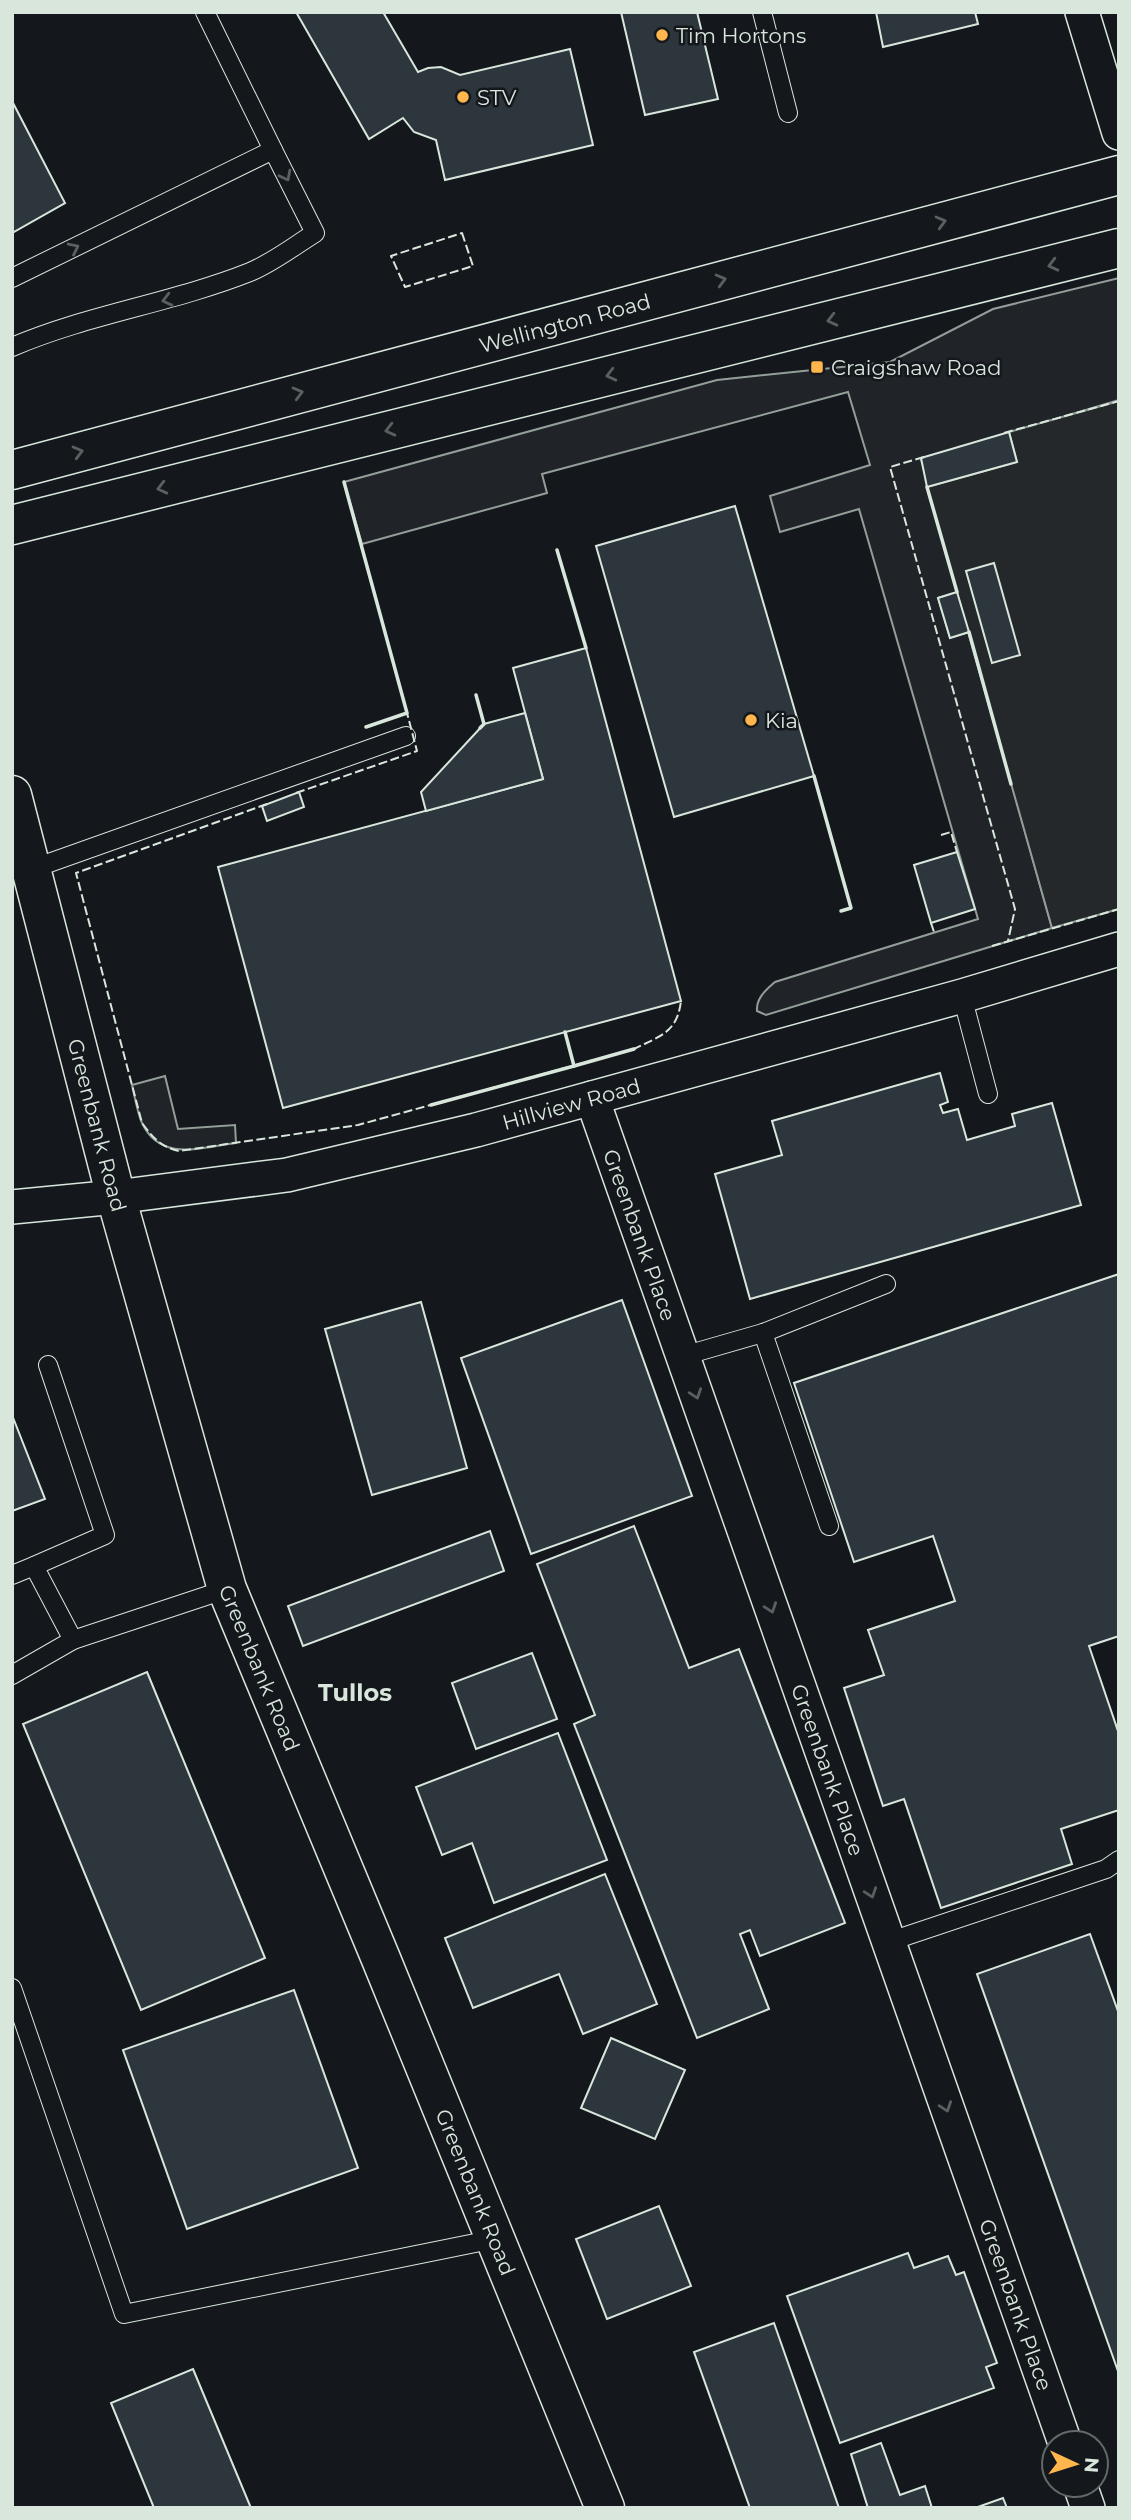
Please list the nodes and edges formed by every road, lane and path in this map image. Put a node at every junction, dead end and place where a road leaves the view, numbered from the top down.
1 (205, 12) edge
2 (762, 12) edge
3 (1082, 12) edge
4 (788, 113) dead end
5 (1119, 134) edge
6 (273, 150) junction
7 (1119, 175) edge
8 (1119, 248) edge
9 (12, 278) edge
10 (12, 347) edge
11 (12, 470) edge
12 (12, 525) edge
13 (406, 736) dead end
14 (12, 795) edge
15 (32, 869) junction
16 (1119, 949) edge
17 (962, 996) junction
18 (988, 1094) dead end
19 (592, 1098) junction
20 (116, 1198) junction
21 (12, 1207) edge
22 (886, 1284) dead end
23 (763, 1333) junction
24 (683, 1356) junction
25 (48, 1365) dead end
26 (830, 1526) dead end
27 (34, 1566) junction
28 (12, 1575) edge
29 (227, 1589) junction
30 (73, 1640) junction
31 (12, 1675) edge
32 (1119, 1860) edge
33 (888, 1942) junction
34 (12, 1988) edge
35 (495, 2239) junction
36 (1060, 2429) edge
37 (605, 2508) edge

1 - 6 lane
2 - 4 lane
3 - 5 street
9 -> 6 lane
6 -> 10 lane
11 -> 7 main road, Wellington Road
8 -> 12 main road
13 - 15 lane
14 - 15 main road, Greenbank Road
15 - 20 main road, Greenbank Road
16 - 17 street, Hillview Road
17 - 18 lane
17 - 19 street, Hillview Road
19 - 20 street, Hillview Road
19 - 24 street, Greenbank Place
20 - 21 street, Hillview Road
20 - 29 main road, Greenbank Road
22 - 23 lane
23 - 24 lane
23 - 26 lane
24 -> 33 street, Greenbank Place
25 - 27 lane
27 - 28 lane
27 - 30 lane
29 - 30 lane
29 - 35 main road, Greenbank Road
30 - 31 lane
32 - 33 lane
33 -> 36 street, Greenbank Place
34 - 35 lane
35 - 37 main road, Greenbank Road

